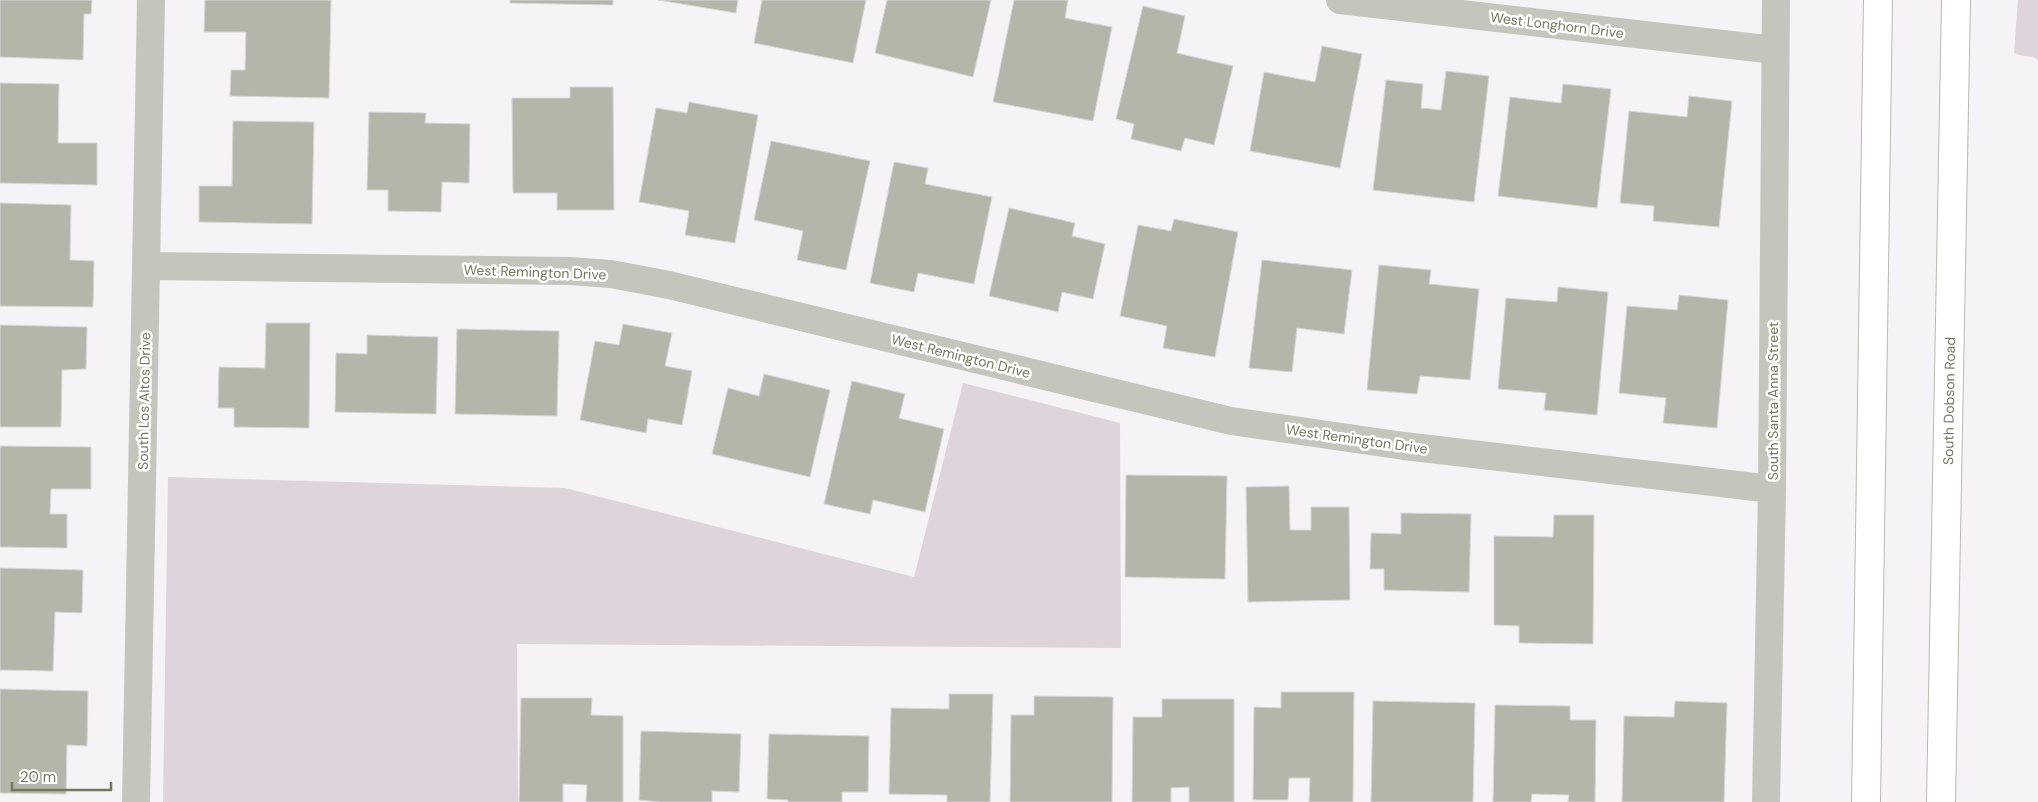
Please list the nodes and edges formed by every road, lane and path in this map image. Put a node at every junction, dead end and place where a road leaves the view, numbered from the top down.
1 (151, 0) edge
2 (1340, 0) edge
3 (1776, 0) edge
4 (1878, 0) edge
5 (1956, 0) edge
6 (1775, 50) junction
7 (147, 266) junction
8 (1772, 489) junction
9 (136, 802) edge
10 (1766, 802) edge
11 (1866, 802) edge
12 (1940, 802) edge

1 - 7 street, South Los Altos Drive
2 - 6 street, West Longhorn Drive
3 - 6 street, South Santa Anna Street
4 - 11 main road
5 - 12 main road, South Dobson Road
6 - 8 street, South Santa Anna Street
7 - 8 street, West Remington Drive
7 - 9 street, South Los Altos Drive
8 - 10 street, South Santa Anna Street

